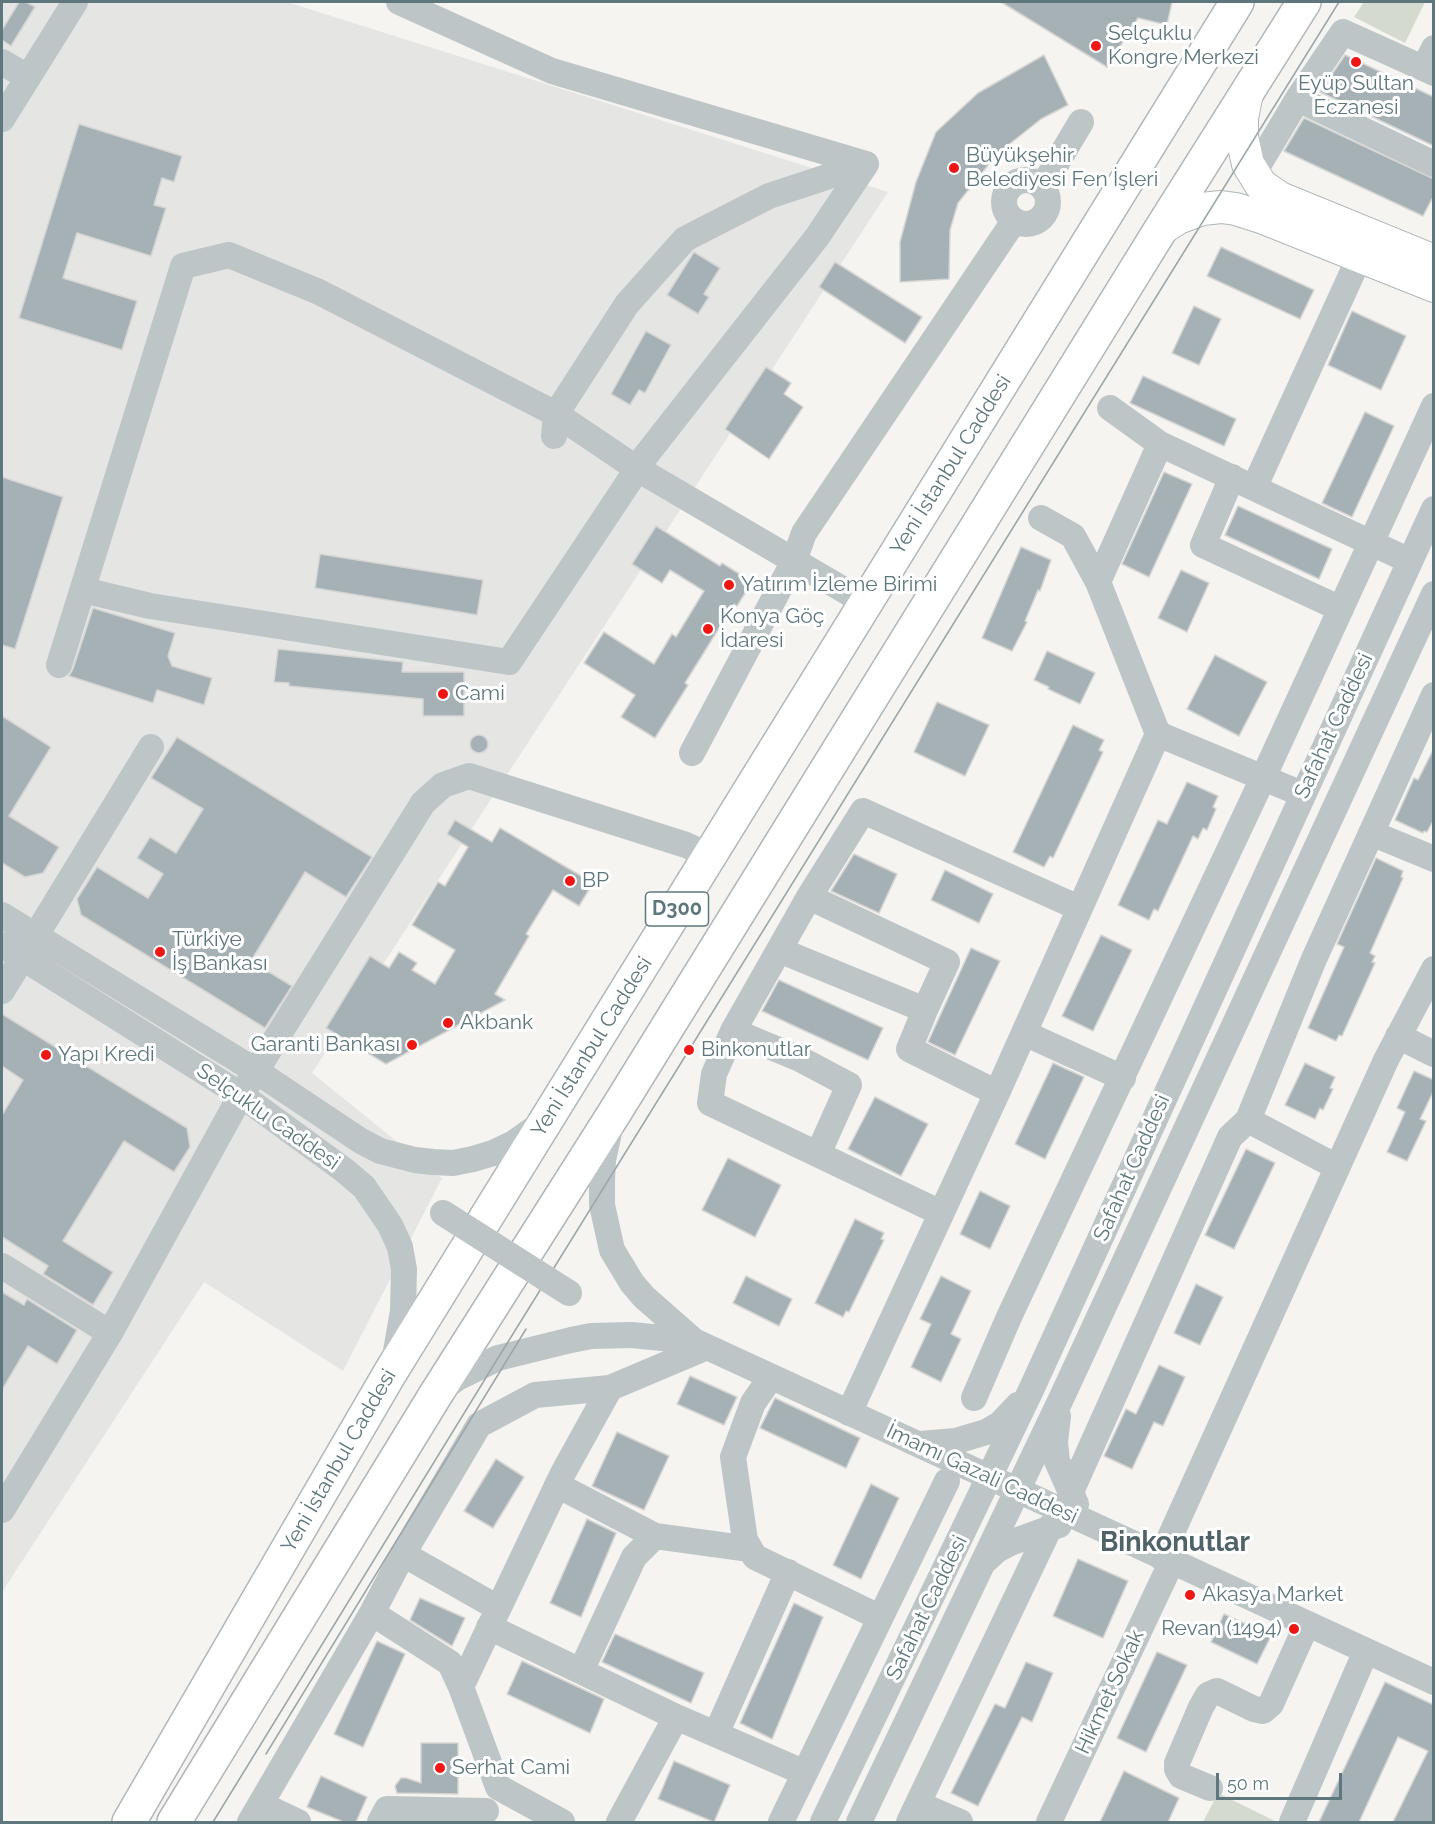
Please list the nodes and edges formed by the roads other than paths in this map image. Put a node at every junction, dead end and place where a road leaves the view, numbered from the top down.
1 (75, 2) edge
2 (399, 2) edge
3 (1237, 2) edge
4 (1304, 2) edge
5 (2, 62) edge
6 (1430, 63) edge
7 (27, 77) junction
8 (1247, 93) junction
9 (1299, 98) junction
10 (2, 119) edge
11 (1082, 122) dead end
12 (866, 164) junction
13 (1434, 164) edge
14 (1253, 174) junction
15 (1042, 186) junction
16 (1014, 221) junction
17 (1161, 229) junction
18 (1360, 256) junction
19 (1434, 261) edge
20 (1434, 286) edge
21 (1434, 406) edge
22 (1110, 408) dead end
23 (555, 425) junction
24 (1160, 444) junction
25 (636, 468) junction
26 (1243, 483) junction
27 (1434, 509) edge
28 (1041, 518) dead end
29 (1371, 542) junction
30 (794, 561) junction
31 (1410, 561) junction
32 (1098, 582) junction
33 (83, 590) junction
34 (1434, 594) edge
35 (866, 603) junction
36 (1341, 609) junction
37 (59, 665) dead end
38 (1434, 695) edge
39 (1158, 734) junction
40 (151, 747) dead end
41 (692, 753) dead end
42 (1263, 778) junction
43 (1302, 794) junction
44 (1371, 833) junction
45 (710, 856) junction
46 (1434, 859) edge
47 (809, 897) junction
48 (1079, 909) junction
49 (2, 915) edge
50 (20, 946) edge
51 (779, 950) junction
52 (1434, 969) edge
53 (2, 991) edge
54 (925, 1010) junction
55 (733, 1031) junction
56 (1024, 1034) junction
57 (1398, 1036) junction
58 (1434, 1053) edge
59 (255, 1071) junction
60 (1123, 1078) junction
61 (997, 1093) junction
62 (241, 1095) junction
63 (615, 1112) junction
64 (548, 1118) junction
65 (1248, 1120) junction
66 (818, 1154) junction
67 (1337, 1167) junction
68 (443, 1213) dead end
69 (941, 1213) junction
70 (2, 1266) edge
71 (569, 1293) dead end
72 (110, 1333) junction
73 (700, 1344) junction
74 (390, 1373) junction
75 (771, 1377) junction
76 (610, 1388) junction
77 (1031, 1390) junction
78 (436, 1394) junction
79 (974, 1398) dead end
80 (1061, 1399) junction
81 (849, 1413) junction
82 (916, 1444) junction
83 (990, 1477) junction
84 (947, 1481) junction
85 (557, 1485) junction
86 (1017, 1490) junction
87 (1070, 1494) junction
88 (2, 1510) edge
89 (1090, 1524) junction
90 (1050, 1527) junction
91 (655, 1536) junction
92 (750, 1549) junction
93 (955, 1549) junction
94 (403, 1554) junction
95 (1166, 1559) junction
96 (982, 1564) junction
97 (788, 1572) junction
98 (372, 1613) junction
99 (879, 1617) junction
100 (494, 1618) junction
101 (1307, 1624) junction
102 (1366, 1651) junction
103 (581, 1671) junction
104 (1434, 1682) edge
105 (461, 1687) junction
106 (676, 1717) junction
107 (716, 1734) junction
108 (805, 1773) junction
109 (498, 1787) junction
110 (1210, 1788) dead end
111 (913, 1813) edge
112 (256, 1814) edge
113 (483, 1817) edge
114 (129, 1822) edge
115 (174, 1822) edge
116 (298, 1822) edge
117 (380, 1822) edge
118 (562, 1822) edge
119 (619, 1822) edge
120 (781, 1822) edge
121 (822, 1822) edge
122 (860, 1822) edge
123 (960, 1822) edge
124 (1049, 1822) edge
125 (1292, 1822) edge

1 - 7 street
2 - 12 street
3 - 35 highway, Yeni İstanbul Caddesi / D300
4 - 8 highway, D300
5 - 7 street
6 - 9 street
7 - 10 street
8 - 14 main road
8 - 17 highway, D300
9 - 13 street
9 - 14 street
11 - 15 street
12 - 23 street
12 - 25 street
14 - 19 main road
15 - 16 street
15 - 16 street
16 - 30 street
17 - 18 main road
17 - 63 highway, D300
18 - 20 main road
18 - 26 street
21 - 29 street
22 - 24 street
23 - 25 street
23 - 33 street
24 - 26 street
24 - 32 street
25 - 30 street
25 - 33 street
26 - 29 street
26 - 36 street
27 - 31 street, Safahat Caddesi
28 - 32 street
29 - 31 street
29 - 36 street
30 - 35 street
30 - 41 street
31 - 43 street, Safahat Caddesi
32 - 39 street
33 - 37 street
34 - 80 street, Safahat Caddesi
35 - 45 highway, Yeni İstanbul Caddesi / D300
36 - 42 street
38 - 44 street
39 - 42 street
39 - 48 street
40 - 50 street
42 - 43 street
42 - 60 street
43 - 77 street, Safahat Caddesi
44 - 46 street
44 - 65 street
45 - 59 street
45 - 64 highway, Yeni İstanbul Caddesi / D300
47 - 48 street
47 - 51 street
47 - 54 street
48 - 56 street
49 - 50 street, Selçuklu Caddesi
50 - 53 street
50 - 59 street, Selçuklu Caddesi
50 - 62 street, Selçuklu Caddesi
51 - 54 street
51 - 55 street
52 - 57 street, Hikmet Sokak
54 - 61 street
55 - 66 street
55 - 66 street
56 - 60 street
56 - 61 street
57 - 58 street
57 - 67 street, Hikmet Sokak
59 - 62 street
59 - 64 street, Selçuklu Caddesi
60 - 79 street
61 - 69 street
62 - 72 street
62 - 74 street, Selçuklu Caddesi
63 - 73 street
63 - 78 highway
64 - 74 highway, Yeni İstanbul Caddesi / D300
65 - 67 street
65 - 87 street
66 - 69 street
67 - 95 street, Hikmet Sokak
68 - 71 street, bridge
69 - 81 street
70 - 72 street
72 - 88 street
73 - 75 street, İmamı Gazali Caddesi
73 - 76 street
73 - 78 street
74 - 114 highway, Yeni İstanbul Caddesi / D300
75 - 81 street, İmamı Gazali Caddesi
75 - 92 street
76 - 85 street
76 - 94 street
77 - 82 street
77 - 83 street, Safahat Caddesi
78 - 115 highway
80 - 86 street, Safahat Caddesi
80 - 87 street
81 - 82 street, İmamı Gazali Caddesi
82 - 83 street, İmamı Gazali Caddesi
82 - 84 street
83 - 86 street, İmamı Gazali Caddesi
83 - 93 street, Safahat Caddesi
84 - 93 street
84 - 99 street
85 - 91 street
85 - 100 street
86 - 89 street, İmamı Gazali Caddesi
86 - 96 street, Safahat Caddesi
87 - 89 street
89 - 90 street
89 - 95 street, İmamı Gazali Caddesi
90 - 96 street
90 - 111 street
91 - 92 street
91 - 103 street
92 - 97 street
93 - 121 street, Safahat Caddesi
94 - 98 street
94 - 100 street
95 - 101 street, İmamı Gazali Caddesi
95 - 124 street, Hikmet Sokak
96 - 122 street, Safahat Caddesi
97 - 99 street
97 - 107 street
98 - 105 street
98 - 112 street
99 - 108 street
100 - 103 street
100 - 105 street
101 - 102 street, İmamı Gazali Caddesi
101 - 110 street
102 - 104 street, İmamı Gazali Caddesi
102 - 125 street
103 - 106 street
105 - 109 street
106 - 107 street
106 - 119 street
107 - 108 street
108 - 120 street
109 - 113 street
109 - 118 street
111 - 123 street
112 - 116 street
113 - 117 street

